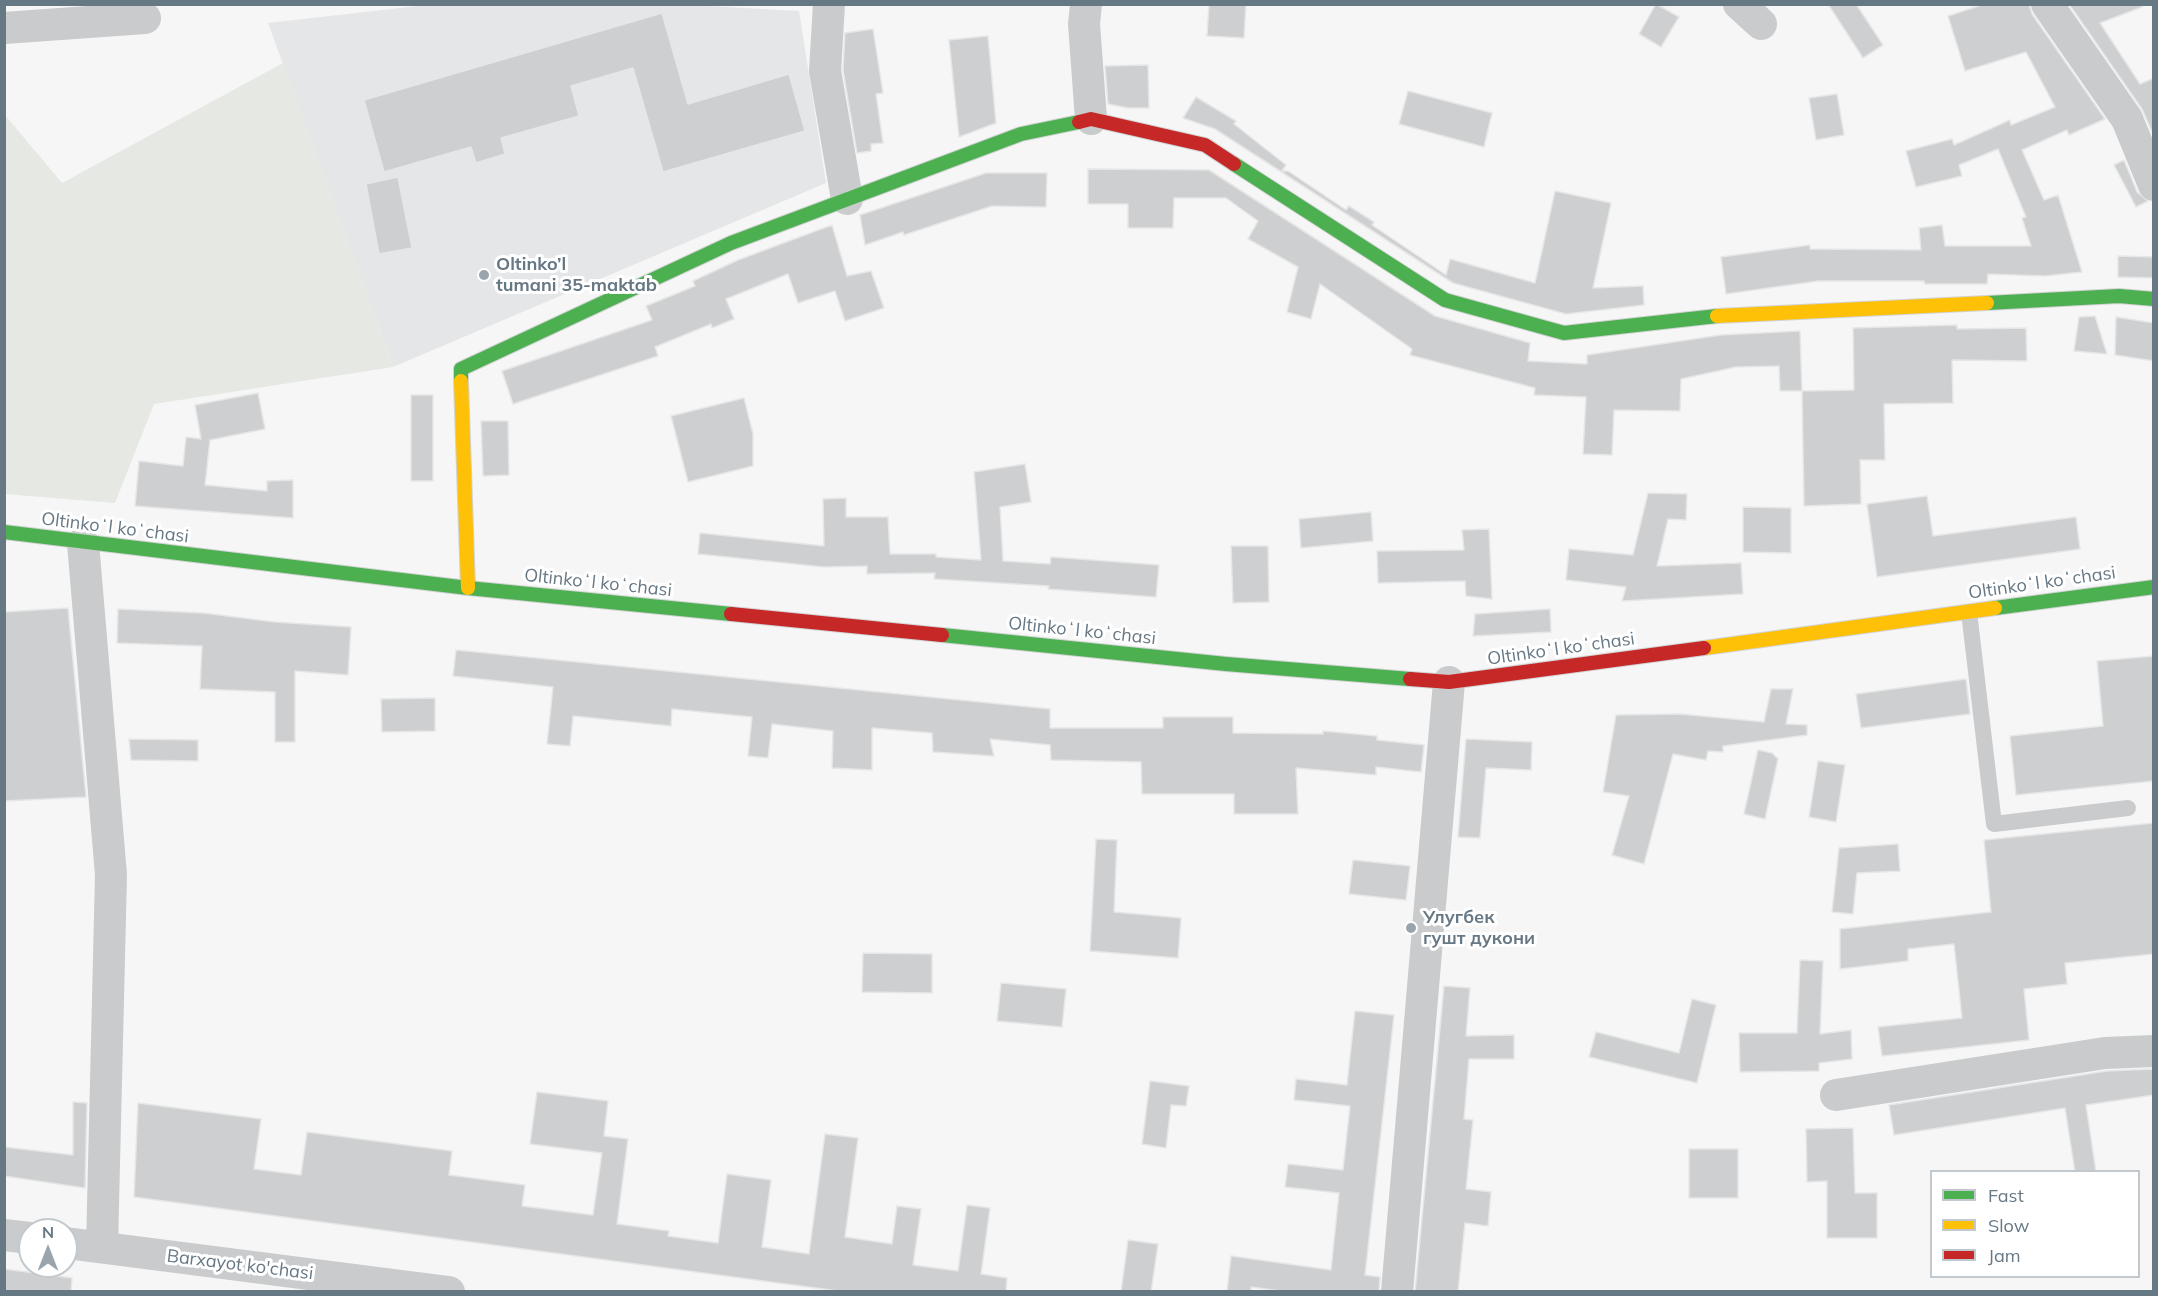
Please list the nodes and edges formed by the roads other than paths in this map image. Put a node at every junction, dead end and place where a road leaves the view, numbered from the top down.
1 (829, 4) edge
2 (1086, 4) edge
3 (2047, 4) edge
4 (145, 18) dead end
5 (4, 28) edge
6 (1091, 119) junction
7 (2154, 185) edge
8 (846, 199) junction
9 (2154, 298) edge
10 (4, 532) edge
11 (83, 543) junction
12 (2154, 586) edge
13 (468, 588) junction
14 (1969, 612) junction
15 (1449, 682) junction
16 (2128, 808) dead end
17 (2154, 1052) edge
18 (1836, 1095) dead end
19 (78, 1244) edge
20 (102, 1247) junction
21 (449, 1292) edge
22 (1397, 1292) edge

1 - 8 street
2 - 6 street
3 - 7 street
4 - 5 street
6 - 8 main road
6 - 9 main road
8 - 13 main road
10 - 11 main road, Oltinkoʻl koʻchasi
11 - 13 main road, Oltinkoʻl koʻchasi
11 - 20 street
12 - 14 main road, Oltinkoʻl koʻchasi
13 - 15 main road, Oltinkoʻl koʻchasi
14 - 15 main road, Oltinkoʻl koʻchasi
14 - 16 lane
15 - 22 street
17 - 18 street
19 - 20 street, Barxayot ko'chasi
20 - 21 street, Barxayot ko'chasi

